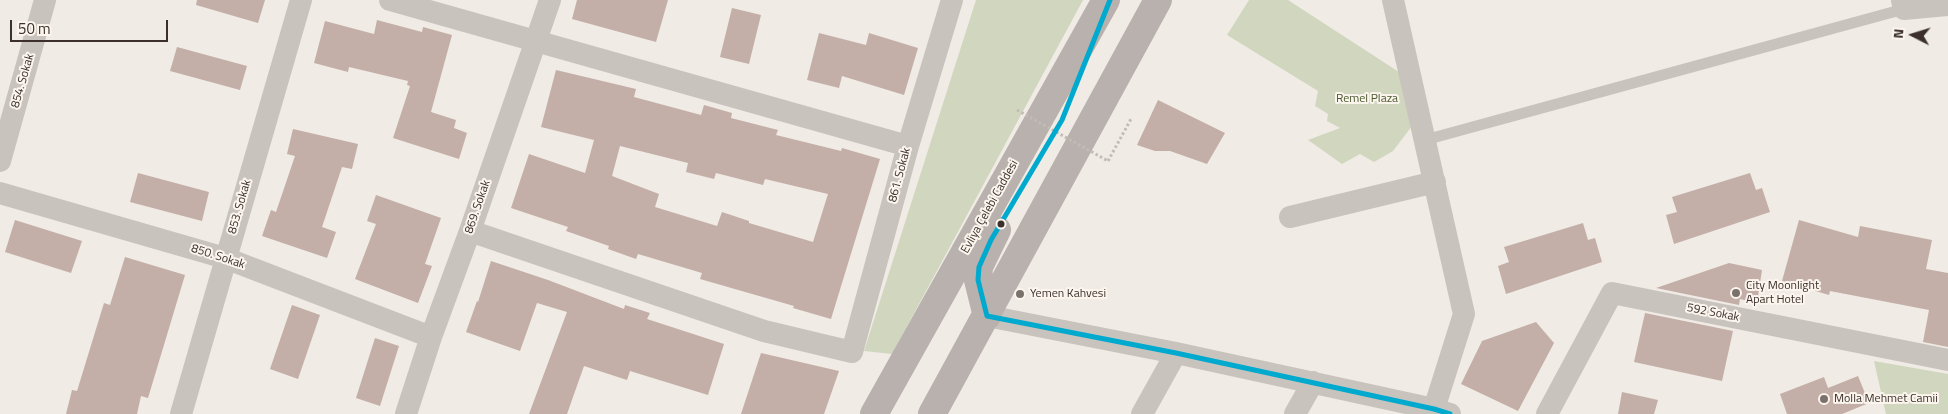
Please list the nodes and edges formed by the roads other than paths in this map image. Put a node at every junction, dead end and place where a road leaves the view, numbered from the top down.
1 (46, 0) edge
2 (300, 0) edge
3 (390, 0) edge
4 (550, 0) edge
5 (952, 0) edge
6 (1108, 0) edge
7 (1158, 0) edge
8 (1393, 0) edge
9 (1903, 4) edge
10 (1948, 5) edge
11 (536, 41) junction
12 (1425, 140) junction
13 (908, 146) junction
14 (0, 161) edge
15 (1435, 182) junction
16 (0, 193) edge
17 (1290, 217) dead end
18 (470, 231) junction
19 (225, 258) junction
20 (987, 316) junction
21 (431, 337) junction
22 (1176, 353) junction
23 (1948, 360) edge
24 (1313, 382) junction
25 (412, 412) edge
26 (1442, 412) edge
27 (181, 414) edge
28 (874, 414) edge
29 (932, 414) edge
30 (1142, 414) edge
31 (1295, 414) edge
32 (1548, 414) edge

1 - 14 street, 854. Sokak
2 - 19 street, 853. Sokak
3 - 11 street
4 - 11 street, 869. Sokak
5 - 13 street, 861. Sokak
6 - 20 main road
6 - 28 main road, Evliya Çelebi Caddesi
7 - 20 main road
8 - 12 street
9 - 10 street
9 - 12 lane
11 - 13 street
11 - 18 street, 869. Sokak
12 - 15 street
13 - 18 street, 861. Sokak
15 - 17 street
15 - 26 street
16 - 19 street, 850. Sokak
18 - 21 street, 869. Sokak
19 - 21 street, 850. Sokak
19 - 27 street, 853. Sokak
20 - 22 street
20 - 29 main road
21 - 25 street, 869. Sokak
22 - 24 street
22 - 30 street
23 - 32 street, 592 Sokak
24 - 26 street
24 - 31 street

